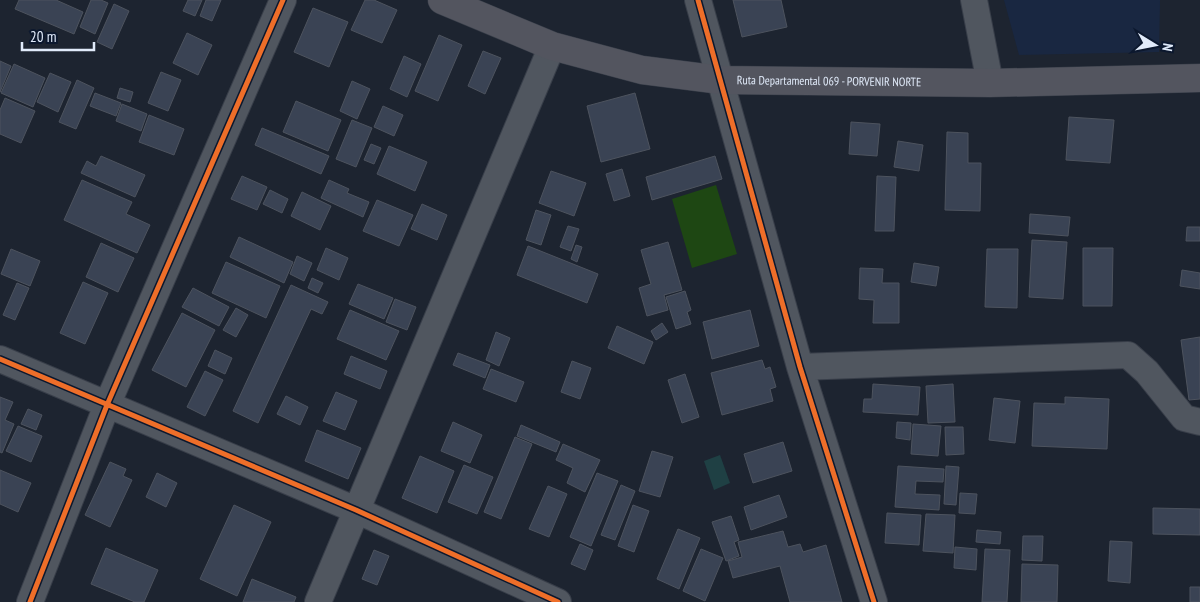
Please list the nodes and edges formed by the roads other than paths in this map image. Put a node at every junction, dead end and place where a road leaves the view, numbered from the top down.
1 (282, 0) edge
2 (442, 0) edge
3 (698, 0) edge
4 (974, 0) edge
5 (552, 46) junction
6 (1200, 78) edge
7 (721, 80) junction
8 (990, 83) junction
9 (0, 359) edge
10 (800, 367) junction
11 (107, 405) junction
12 (1200, 422) edge
13 (356, 510) junction
14 (30, 602) edge
15 (318, 602) edge
16 (558, 602) edge
17 (874, 602) edge

1 - 11 street
2 - 5 main road, Ruta Departamental 069 - PORVENIR NORTE
3 - 7 street
4 - 8 street
5 - 7 main road, Ruta Departamental 069 - PORVENIR NORTE
5 - 13 street
6 - 8 main road, Ruta Departamental 069 - PORVENIR NORTE
7 - 8 main road, Ruta Departamental 069 - PORVENIR NORTE
7 - 10 street
9 - 11 street
10 - 12 street
10 - 17 street
11 - 13 street
11 - 14 street
13 - 15 street
13 - 16 street

